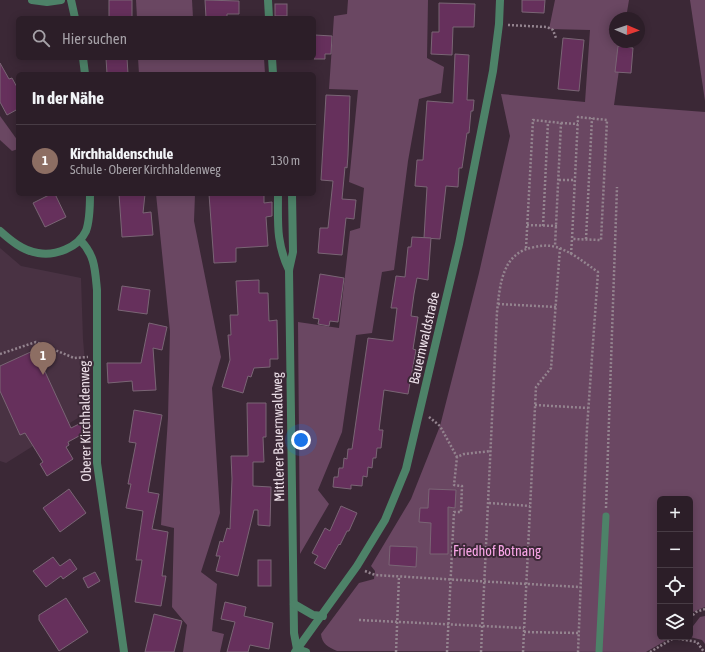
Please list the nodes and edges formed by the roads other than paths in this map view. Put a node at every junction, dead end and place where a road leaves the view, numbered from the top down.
1 (32, 0) edge
2 (60, 0) edge
3 (71, 0) edge
4 (268, 0) edge
5 (500, 0) edge
6 (75, 16) edge
7 (269, 16) edge
8 (84, 60) edge
9 (272, 60) edge
10 (85, 72) edge
11 (273, 72) edge
12 (90, 196) edge
13 (278, 196) edge
14 (292, 196) edge
15 (293, 210) junction
16 (278, 211) junction
17 (0, 232) edge
18 (279, 235) junction
19 (293, 235) junction
20 (80, 240) junction
21 (289, 270) junction
22 (606, 516) road end
23 (294, 604) junction
24 (323, 616) junction
25 (296, 650) edge
26 (124, 652) edge
27 (306, 652) edge
28 (599, 652) edge

1 - 2 street
3 - 6 street
4 - 7 street
5 - 24 street, Bauernwaldstraße
8 - 10 street
9 - 11 street
12 - 20 street
13 - 16 street, Mittlerer Bauernwaldweg
14 - 15 street, Mittlerer Bauernwaldweg
15 - 16 street
15 - 19 street, Mittlerer Bauernwaldweg
16 - 18 street, Mittlerer Bauernwaldweg
17 - 20 street
18 - 19 street
18 - 21 street, Mittlerer Bauernwaldweg
19 - 21 street, Mittlerer Bauernwaldweg
20 - 26 street, Oberer Kirchhaldenweg
21 - 23 street, Mittlerer Bauernwaldweg
22 - 28 lane
23 - 24 street
23 - 25 street, Mittlerer Bauernwaldweg
24 - 25 street, Bauernwaldstraße
25 - 27 street

